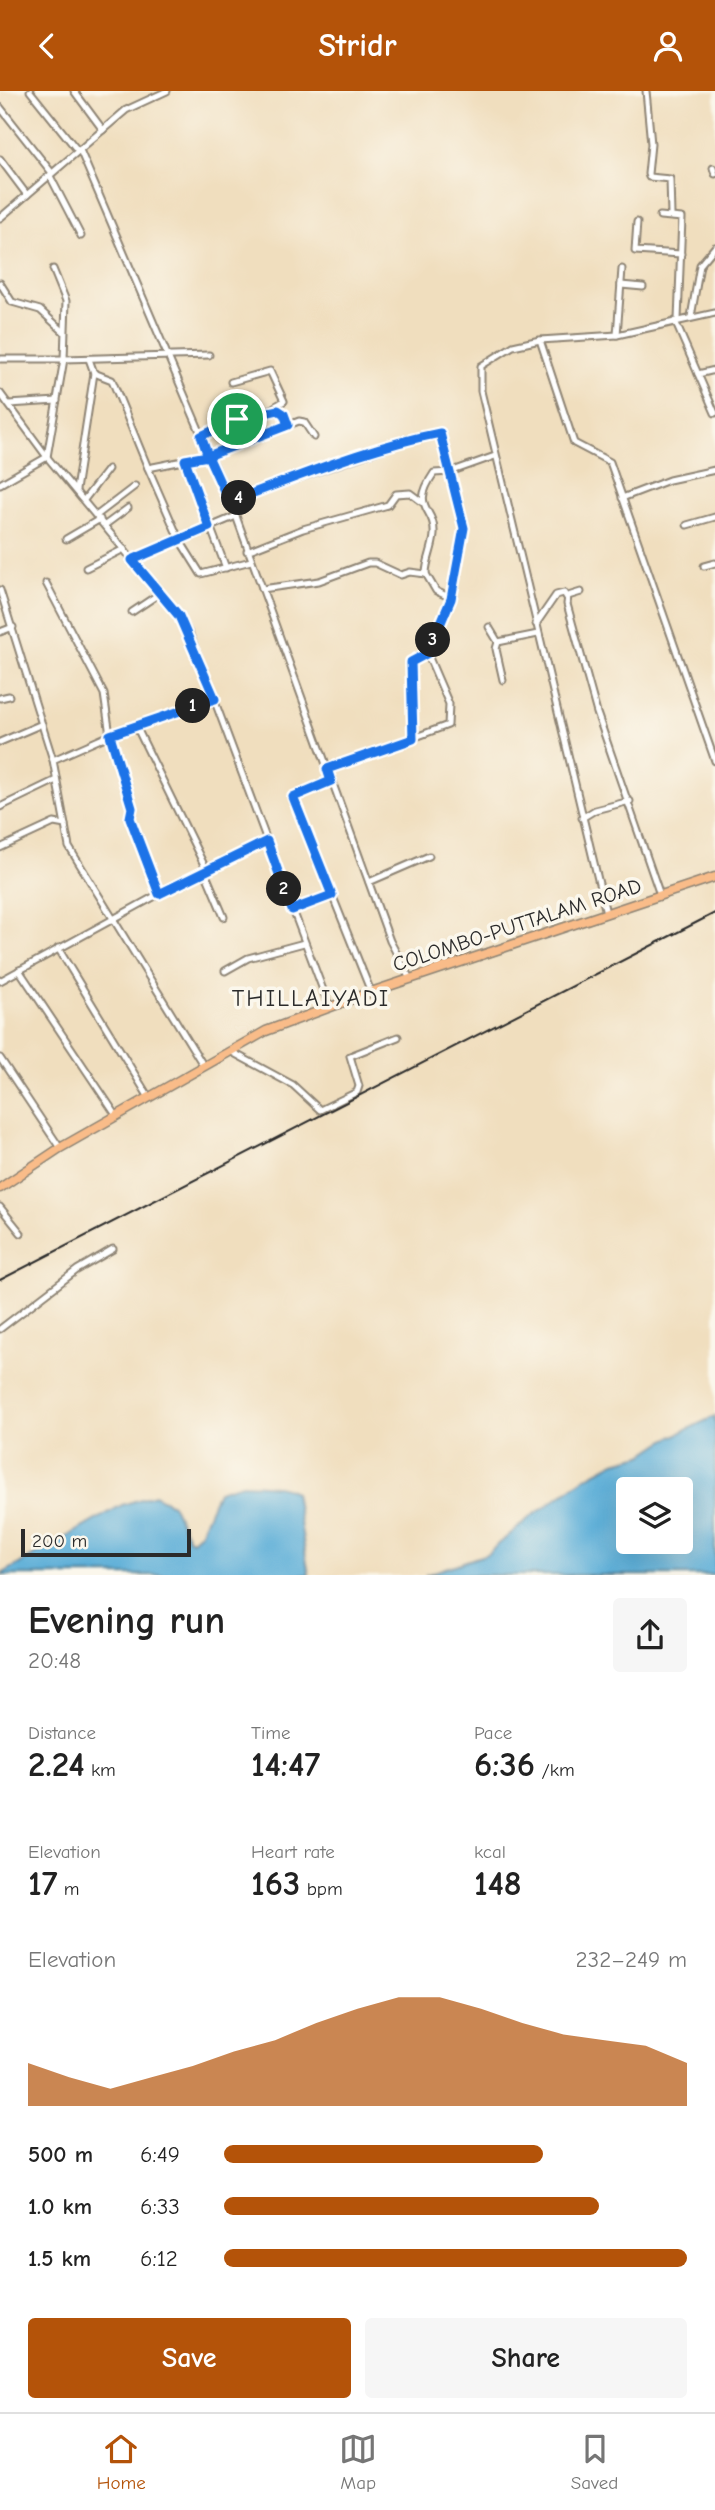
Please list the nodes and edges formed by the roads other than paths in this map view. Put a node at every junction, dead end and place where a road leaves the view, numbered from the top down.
1 (30, 91) edge
2 (74, 91) edge
3 (167, 91) edge
4 (646, 91) edge
5 (0, 107) edge
6 (103, 130) junction
7 (79, 151) junction
8 (0, 159) edge
9 (51, 174) junction
10 (27, 195) junction
11 (670, 215) junction
12 (660, 216) dead end
13 (0, 218) edge
14 (637, 222) dead end
15 (81, 236) dead end
16 (715, 247) edge
17 (681, 254) junction
18 (53, 269) dead end
19 (622, 269) dead end
20 (0, 283) edge
21 (621, 285) junction
22 (643, 287) dead end
23 (715, 313) edge
24 (691, 317) junction
25 (676, 320) junction
26 (63, 331) junction
27 (617, 335) junction
28 (540, 340) junction
29 (166, 355) junction
30 (209, 355) dead end
31 (0, 359) edge
32 (64, 359) junction
33 (89, 359) junction
34 (715, 370) edge
35 (94, 373) junction
36 (698, 374) junction
37 (231, 383) dead end
38 (0, 393) edge
39 (57, 401) junction
40 (9, 404) junction
41 (268, 410) junction
42 (715, 413) edge
43 (288, 425) junction
44 (201, 436) junction
45 (314, 437) dead end
46 (208, 456) junction
47 (495, 456) junction
48 (47, 457) junction
49 (185, 460) junction
50 (148, 468) junction
51 (108, 469) dead end
52 (715, 470) edge
53 (450, 472) junction
54 (0, 484) edge
55 (135, 486) dead end
56 (76, 490) junction
57 (622, 498) junction
58 (84, 500) junction
59 (229, 502) junction
60 (422, 502) junction
61 (128, 508) dead end
62 (236, 516) junction
63 (98, 517) junction
64 (715, 517) edge
65 (105, 525) junction
66 (687, 525) dead end
67 (209, 527) junction
68 (65, 539) dead end
69 (178, 539) junction
70 (124, 549) junction
71 (247, 551) junction
72 (132, 560) junction
73 (251, 561) junction
74 (715, 563) edge
75 (704, 566) dead end
76 (86, 568) dead end
77 (226, 568) junction
78 (426, 574) junction
79 (46, 583) dead end
80 (262, 589) junction
81 (0, 590) edge
82 (581, 592) dead end
83 (159, 594) junction
84 (567, 598) junction
85 (451, 599) junction
86 (132, 612) dead end
87 (536, 624) junction
88 (13, 627) junction
89 (489, 627) dead end
90 (0, 632) edge
91 (538, 634) junction
92 (498, 642) junction
93 (428, 653) junction
94 (503, 680) dead end
95 (9, 696) dead end
96 (0, 698) edge
97 (215, 699) junction
98 (42, 724) junction
99 (136, 726) junction
100 (110, 735) junction
101 (413, 739) junction
102 (0, 742) edge
103 (53, 760) junction
104 (715, 761) edge
105 (327, 769) junction
106 (56, 780) junction
107 (331, 781) junction
108 (630, 801) junction
109 (0, 807) edge
110 (582, 818) junction
111 (65, 825) junction
112 (267, 841) junction
113 (0, 848) edge
114 (429, 856) dead end
115 (206, 872) junction
116 (715, 877) edge
117 (369, 882) junction
118 (159, 894) junction
119 (332, 895) junction
120 (660, 895) junction
121 (292, 910) junction
122 (606, 913) junction
123 (224, 917) dead end
124 (114, 919) junction
125 (304, 943) junction
126 (58, 947) junction
127 (19, 970) junction
128 (225, 971) dead end
129 (410, 979) junction
130 (0, 981) edge
131 (371, 992) junction
132 (329, 1006) junction
133 (398, 1037) dead end
134 (230, 1051) junction
135 (0, 1059) edge
136 (203, 1065) junction
137 (14, 1080) dead end
138 (148, 1096) junction
139 (116, 1115) junction
140 (60, 1147) junction
141 (0, 1188) edge
142 (0, 1207) edge
143 (20, 1233) dead end
144 (113, 1249) dead end
145 (0, 1329) edge

1 - 7 street
2 - 6 street
3 - 6 street
4 - 11 street
5 - 9 street
6 - 7 street
7 - 9 street
7 - 29 street
8 - 10 street
9 - 10 street
9 - 15 street
10 - 13 street
11 - 12 street
11 - 17 street
14 - 17 street
16 - 24 street
17 - 25 street
18 - 26 street
19 - 21 street
20 - 26 street
21 - 22 street
21 - 27 street
23 - 24 street
24 - 25 street
25 - 27 street
25 - 36 street
26 - 32 street
27 - 28 street
28 - 47 street
28 - 57 street
29 - 30 street
29 - 33 street
29 - 44 street
31 - 32 street
32 - 33 street
32 - 39 street
33 - 35 street
34 - 36 street
35 - 50 street
35 - 56 street
36 - 42 street
37 - 41 street
38 - 40 street
39 - 40 street
39 - 48 street
40 - 48 street
41 - 43 street
41 - 44 street
43 - 45 street
43 - 46 street
44 - 46 street
46 - 49 street
46 - 59 street
47 - 53 street
47 - 87 street
48 - 54 street
48 - 56 street
49 - 50 street
49 - 67 street
50 - 69 street
51 - 58 street
52 - 57 street
53 - 59 street
53 - 60 street
53 - 85 street
55 - 63 street
56 - 58 street
57 - 104 street
58 - 63 street
59 - 62 street
60 - 71 street
60 - 78 street
61 - 65 street
62 - 67 street
62 - 71 street
63 - 65 street
63 - 68 street
64 - 66 street
65 - 70 street
67 - 69 street
67 - 77 street
69 - 72 street
69 - 77 street
70 - 72 street
70 - 76 street
71 - 73 street
72 - 83 street
73 - 77 street
73 - 80 street
74 - 75 street
78 - 80 street
78 - 85 street
79 - 100 street
80 - 105 street
81 - 88 street
82 - 84 street
83 - 86 street
83 - 97 street
84 - 87 street
84 - 108 street
85 - 93 street
87 - 91 street
88 - 90 street
88 - 98 street
89 - 92 street
91 - 92 street
91 - 110 street
92 - 94 street
93 - 101 street
93 - 101 street
95 - 96 street
97 - 99 street
97 - 112 street
98 - 102 street
98 - 103 street
99 - 100 street
99 - 115 street
100 - 103 street
100 - 118 street
101 - 105 street
103 - 106 street
105 - 107 street
106 - 109 street
106 - 111 street
107 - 117 street
107 - 119 street
108 - 110 street
108 - 120 street
110 - 122 street
111 - 113 street
111 - 124 street
112 - 115 street
112 - 121 street
114 - 117 street
115 - 118 street
115 - 123 street
116 - 120 highway, COLOMBO-PUTTALAM ROAD
117 - 129 street
118 - 124 street
119 - 121 street
119 - 131 street
120 - 122 highway, COLOMBO-PUTTALAM ROAD
121 - 125 street
122 - 129 highway, COLOMBO-PUTTALAM ROAD
124 - 126 street
124 - 136 street
125 - 128 street
125 - 132 street
126 - 127 street
126 - 138 street
127 - 130 street
127 - 139 street
129 - 131 highway, COLOMBO-PUTTALAM ROAD
131 - 132 highway, COLOMBO-PUTTALAM ROAD
132 - 134 highway, COLOMBO-PUTTALAM ROAD
133 - 134 street
134 - 136 highway, COLOMBO-PUTTALAM ROAD
135 - 137 street
135 - 140 street
136 - 138 highway, COLOMBO-PUTTALAM ROAD
138 - 139 highway, COLOMBO-PUTTALAM ROAD
139 - 140 highway, COLOMBO-PUTTALAM ROAD
140 - 141 highway, COLOMBO-PUTTALAM ROAD
142 - 143 street
144 - 145 street

